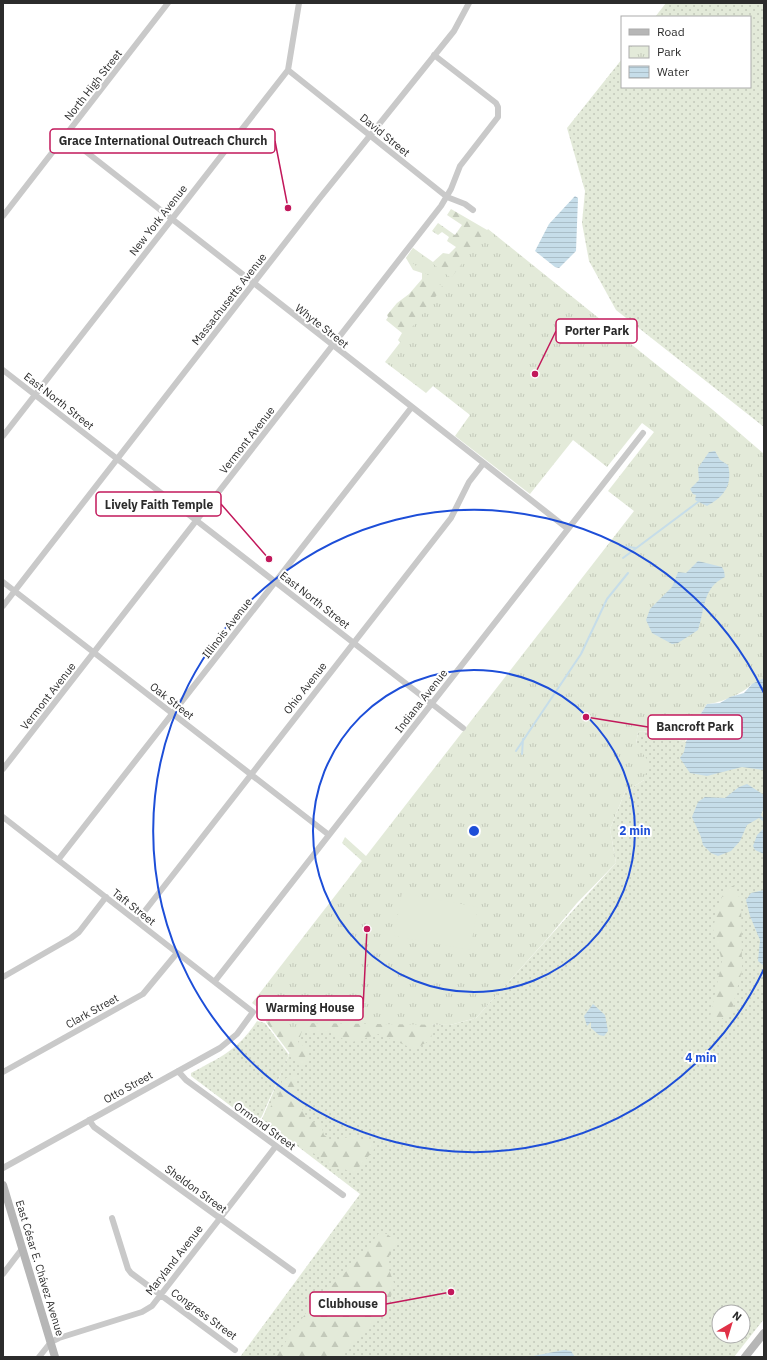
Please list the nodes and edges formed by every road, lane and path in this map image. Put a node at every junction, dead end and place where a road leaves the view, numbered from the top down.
1 (168, 3) edge
2 (299, 3) edge
3 (469, 3) edge
4 (434, 55) junction
5 (288, 70) junction
6 (370, 135) junction
7 (66, 136) junction
8 (447, 197) junction
9 (3, 204) edge
10 (9, 208) junction
11 (473, 210) dead end
12 (3, 216) edge
13 (172, 219) junction
14 (253, 284) junction
15 (332, 346) junction
16 (3, 370) edge
17 (35, 395) junction
18 (411, 408) junction
19 (643, 433) dead end
20 (3, 436) edge
21 (117, 459) junction
22 (483, 464) junction
23 (196, 521) junction
24 (568, 529) junction
25 (3, 582) edge
26 (275, 582) junction
27 (15, 591) junction
28 (3, 606) edge
29 (353, 643) junction
30 (94, 652) junction
31 (432, 704) junction
32 (173, 714) junction
33 (463, 728) dead end
34 (3, 769) edge
35 (251, 774) junction
36 (3, 817) edge
37 (329, 835) junction
38 (58, 860) junction
39 (106, 898) junction
40 (137, 921) junction
41 (177, 953) junction
42 (3, 977) edge
43 (214, 982) junction
44 (253, 1012) joint
45 (178, 1071) junction
46 (3, 1072) edge
47 (89, 1120) junction
48 (276, 1146) junction
49 (3, 1168) edge
50 (3, 1185) edge
51 (343, 1195) dead end
52 (112, 1218) dead end
53 (219, 1218) junction
54 (22, 1249) junction
55 (293, 1272) dead end
56 (3, 1274) edge
57 (160, 1295) junction
58 (764, 1333) edge
59 (51, 1342) junction
60 (235, 1350) dead end
61 (39, 1357) edge
62 (55, 1357) edge
63 (745, 1357) edge

1 - 7 street, North High Street
2 - 5 street, New York Avenue
3 - 4 street, Massachusetts Avenue
4 - 6 street, Massachusetts Avenue
4 - 8 street, Vermont Avenue
5 - 6 street, David Street
5 - 13 street, New York Avenue
6 - 8 street, David Street
6 - 14 street, Massachusetts Avenue
7 - 10 street, North High Street
7 - 13 street, Whyte Street
8 - 11 street, David Street
8 - 15 street, Vermont Avenue
9 - 10 street
10 - 12 street, North High Street
13 - 14 street, Whyte Street
13 - 17 street, New York Avenue
14 - 15 street, Whyte Street
14 - 21 street, Massachusetts Avenue
15 - 18 street, Whyte Street
15 - 23 street, Vermont Avenue
16 - 17 street, East North Street
17 - 20 street, New York Avenue
17 - 21 street, East North Street
18 - 22 street, Whyte Street
18 - 26 street, Illinois Avenue
19 - 24 street, Indiana Avenue
21 - 23 street, East North Street
21 - 27 street, Massachusetts Avenue
22 - 24 street, Whyte Street
22 - 29 street, Ohio Avenue
23 - 26 street, East North Street
23 - 30 street, Vermont Avenue
24 - 31 street, Indiana Avenue
25 - 27 street, Oak Street
26 - 29 street, East North Street
26 - 32 street, Illinois Avenue
27 - 28 street, Massachusetts Avenue
27 - 30 street, Oak Street
29 - 31 street, East North Street
29 - 35 street, Ohio Avenue
30 - 32 street, Oak Street
30 - 34 street, Vermont Avenue
31 - 33 street, East North Street
31 - 37 street, Indiana Avenue
32 - 35 street, Oak Street
32 - 38 street, Illinois Avenue
35 - 37 street, Oak Street
35 - 40 street, Ohio Avenue
36 - 38 street, Taft Street
37 - 43 street, Indiana Avenue
38 - 39 street, Taft Street
39 - 40 street, Taft Street
39 - 42 street
40 - 41 street, Taft Street
41 - 43 street, Taft Street
41 - 46 street, Clark Street
43 - 44 street, Taft Street
44 - 45 street, Otto Street
45 - 47 street, Otto Street
45 - 48 street, Ormond Street
47 - 49 street, Otto Street
47 - 53 street, Sheldon Street
48 - 51 street, Ormond Street
48 - 53 street, Maryland Avenue
50 - 54 street, East César E. Chávez Avenue
52 - 57 street, Congress Street
53 - 55 street, Sheldon Street
53 - 57 street, Maryland Avenue
54 - 56 street
54 - 59 street, East César E. Chávez Avenue
57 - 59 street, Maryland Avenue
57 - 60 street, Congress Street
58 - 63 street
59 - 61 street, Maryland Avenue
59 - 62 street, East César E. Chávez Avenue

